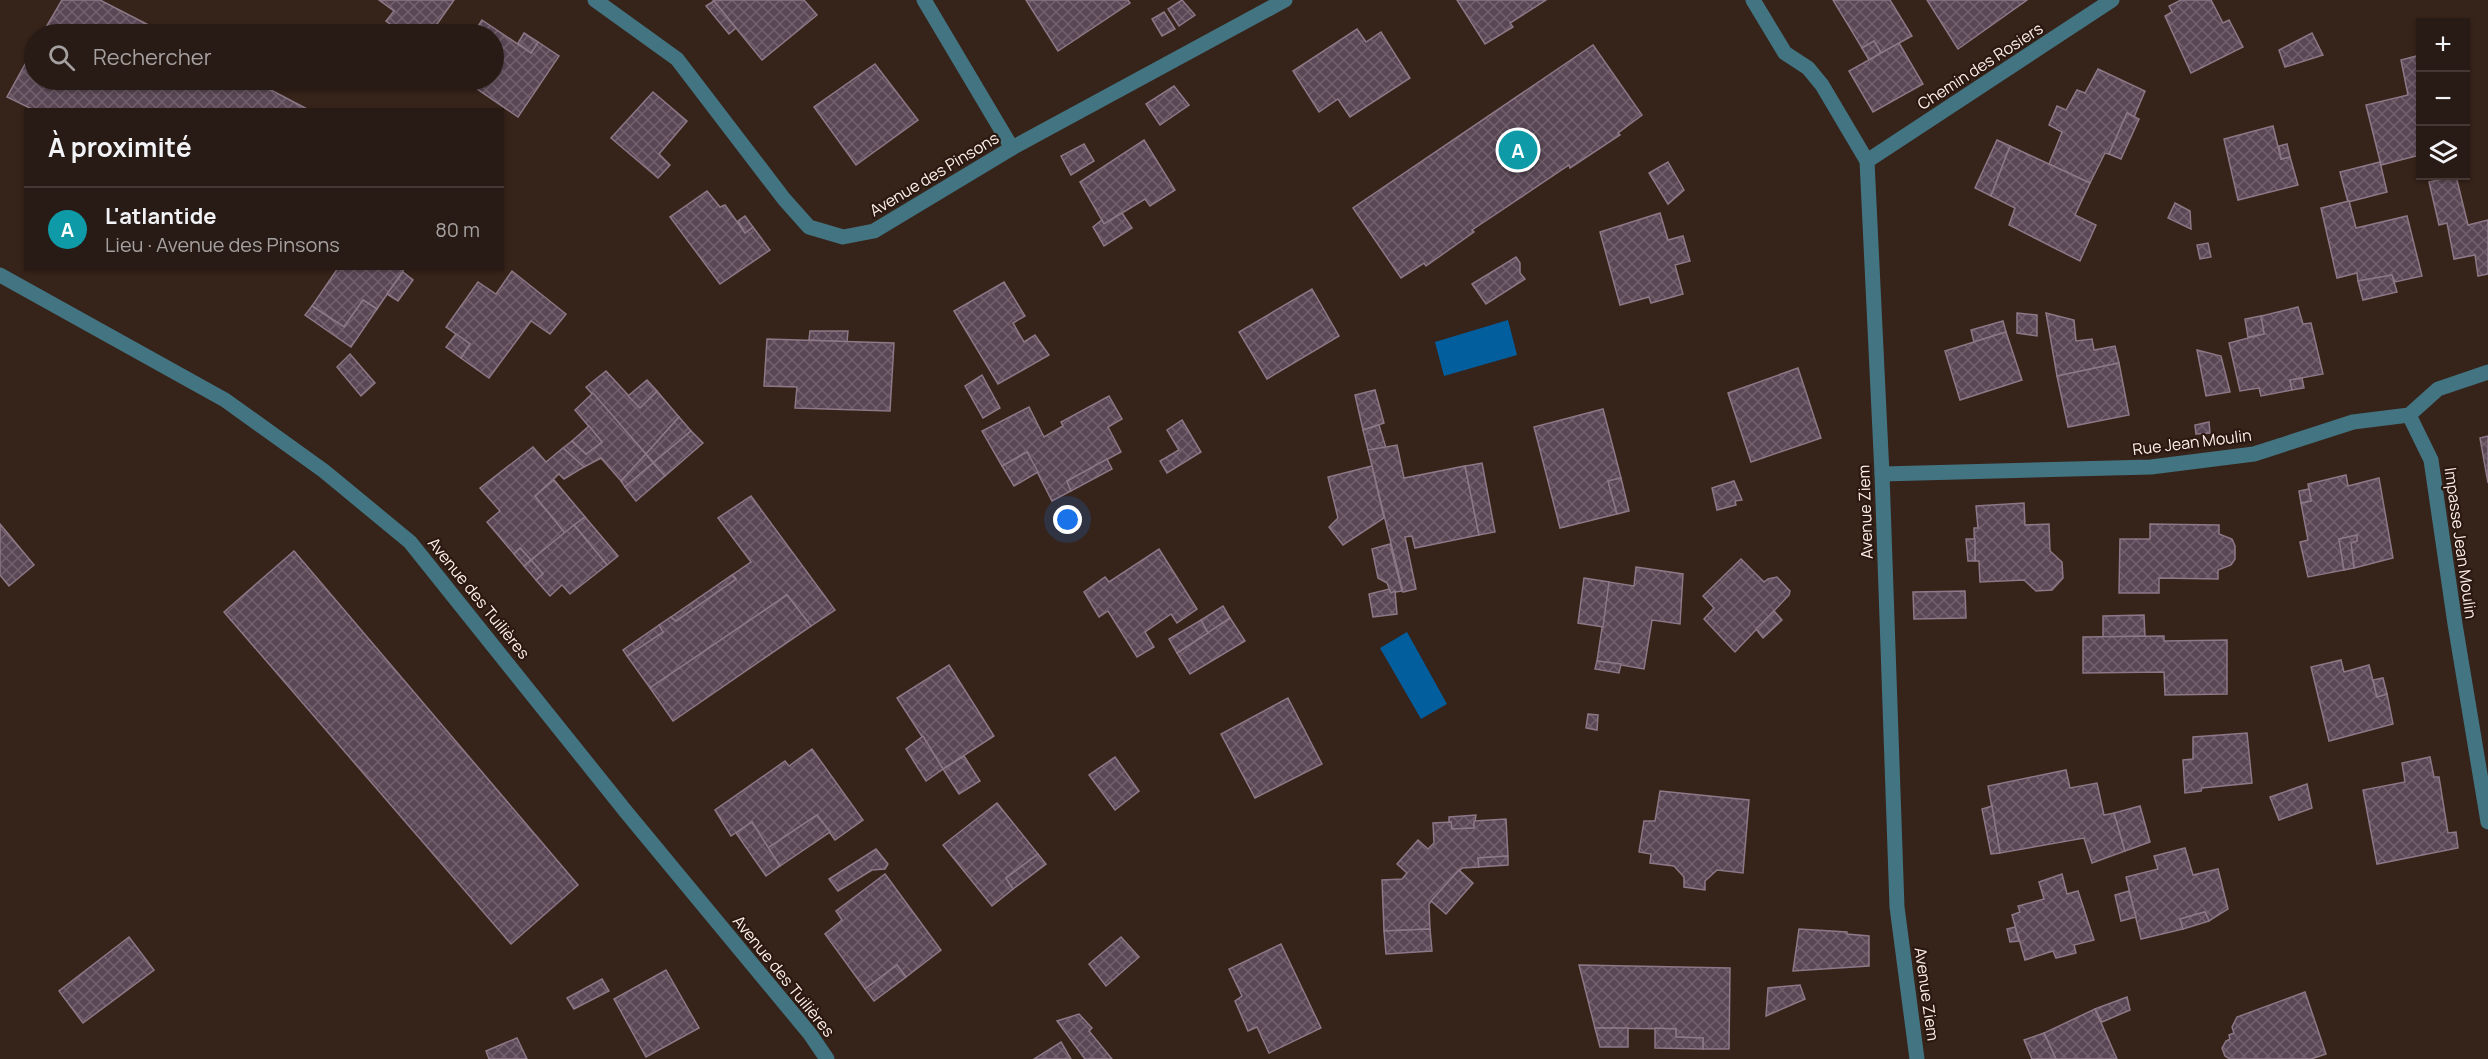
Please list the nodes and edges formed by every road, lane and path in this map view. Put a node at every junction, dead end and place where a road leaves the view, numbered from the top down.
1 (595, 0) edge
2 (924, 0) edge
3 (1285, 0) edge
4 (1753, 0) edge
5 (2112, 0) edge
6 (1012, 148) junction
7 (1867, 161) junction
8 (0, 275) edge
9 (2488, 372) edge
10 (2409, 415) junction
11 (1882, 474) junction
12 (2488, 822) edge
13 (827, 1059) edge
14 (1917, 1059) edge

1 - 6 street, Avenue des Pinsons
2 - 6 street
3 - 6 street, Avenue des Pinsons
4 - 7 street, Avenue Ziem
5 - 7 street, Chemin des Rosiers
7 - 11 street, Avenue Ziem
8 - 13 street, Avenue des Tuilières
9 - 10 street
10 - 11 street, Rue Jean Moulin
10 - 12 street, Impasse Jean Moulin
11 - 14 street, Avenue Ziem

